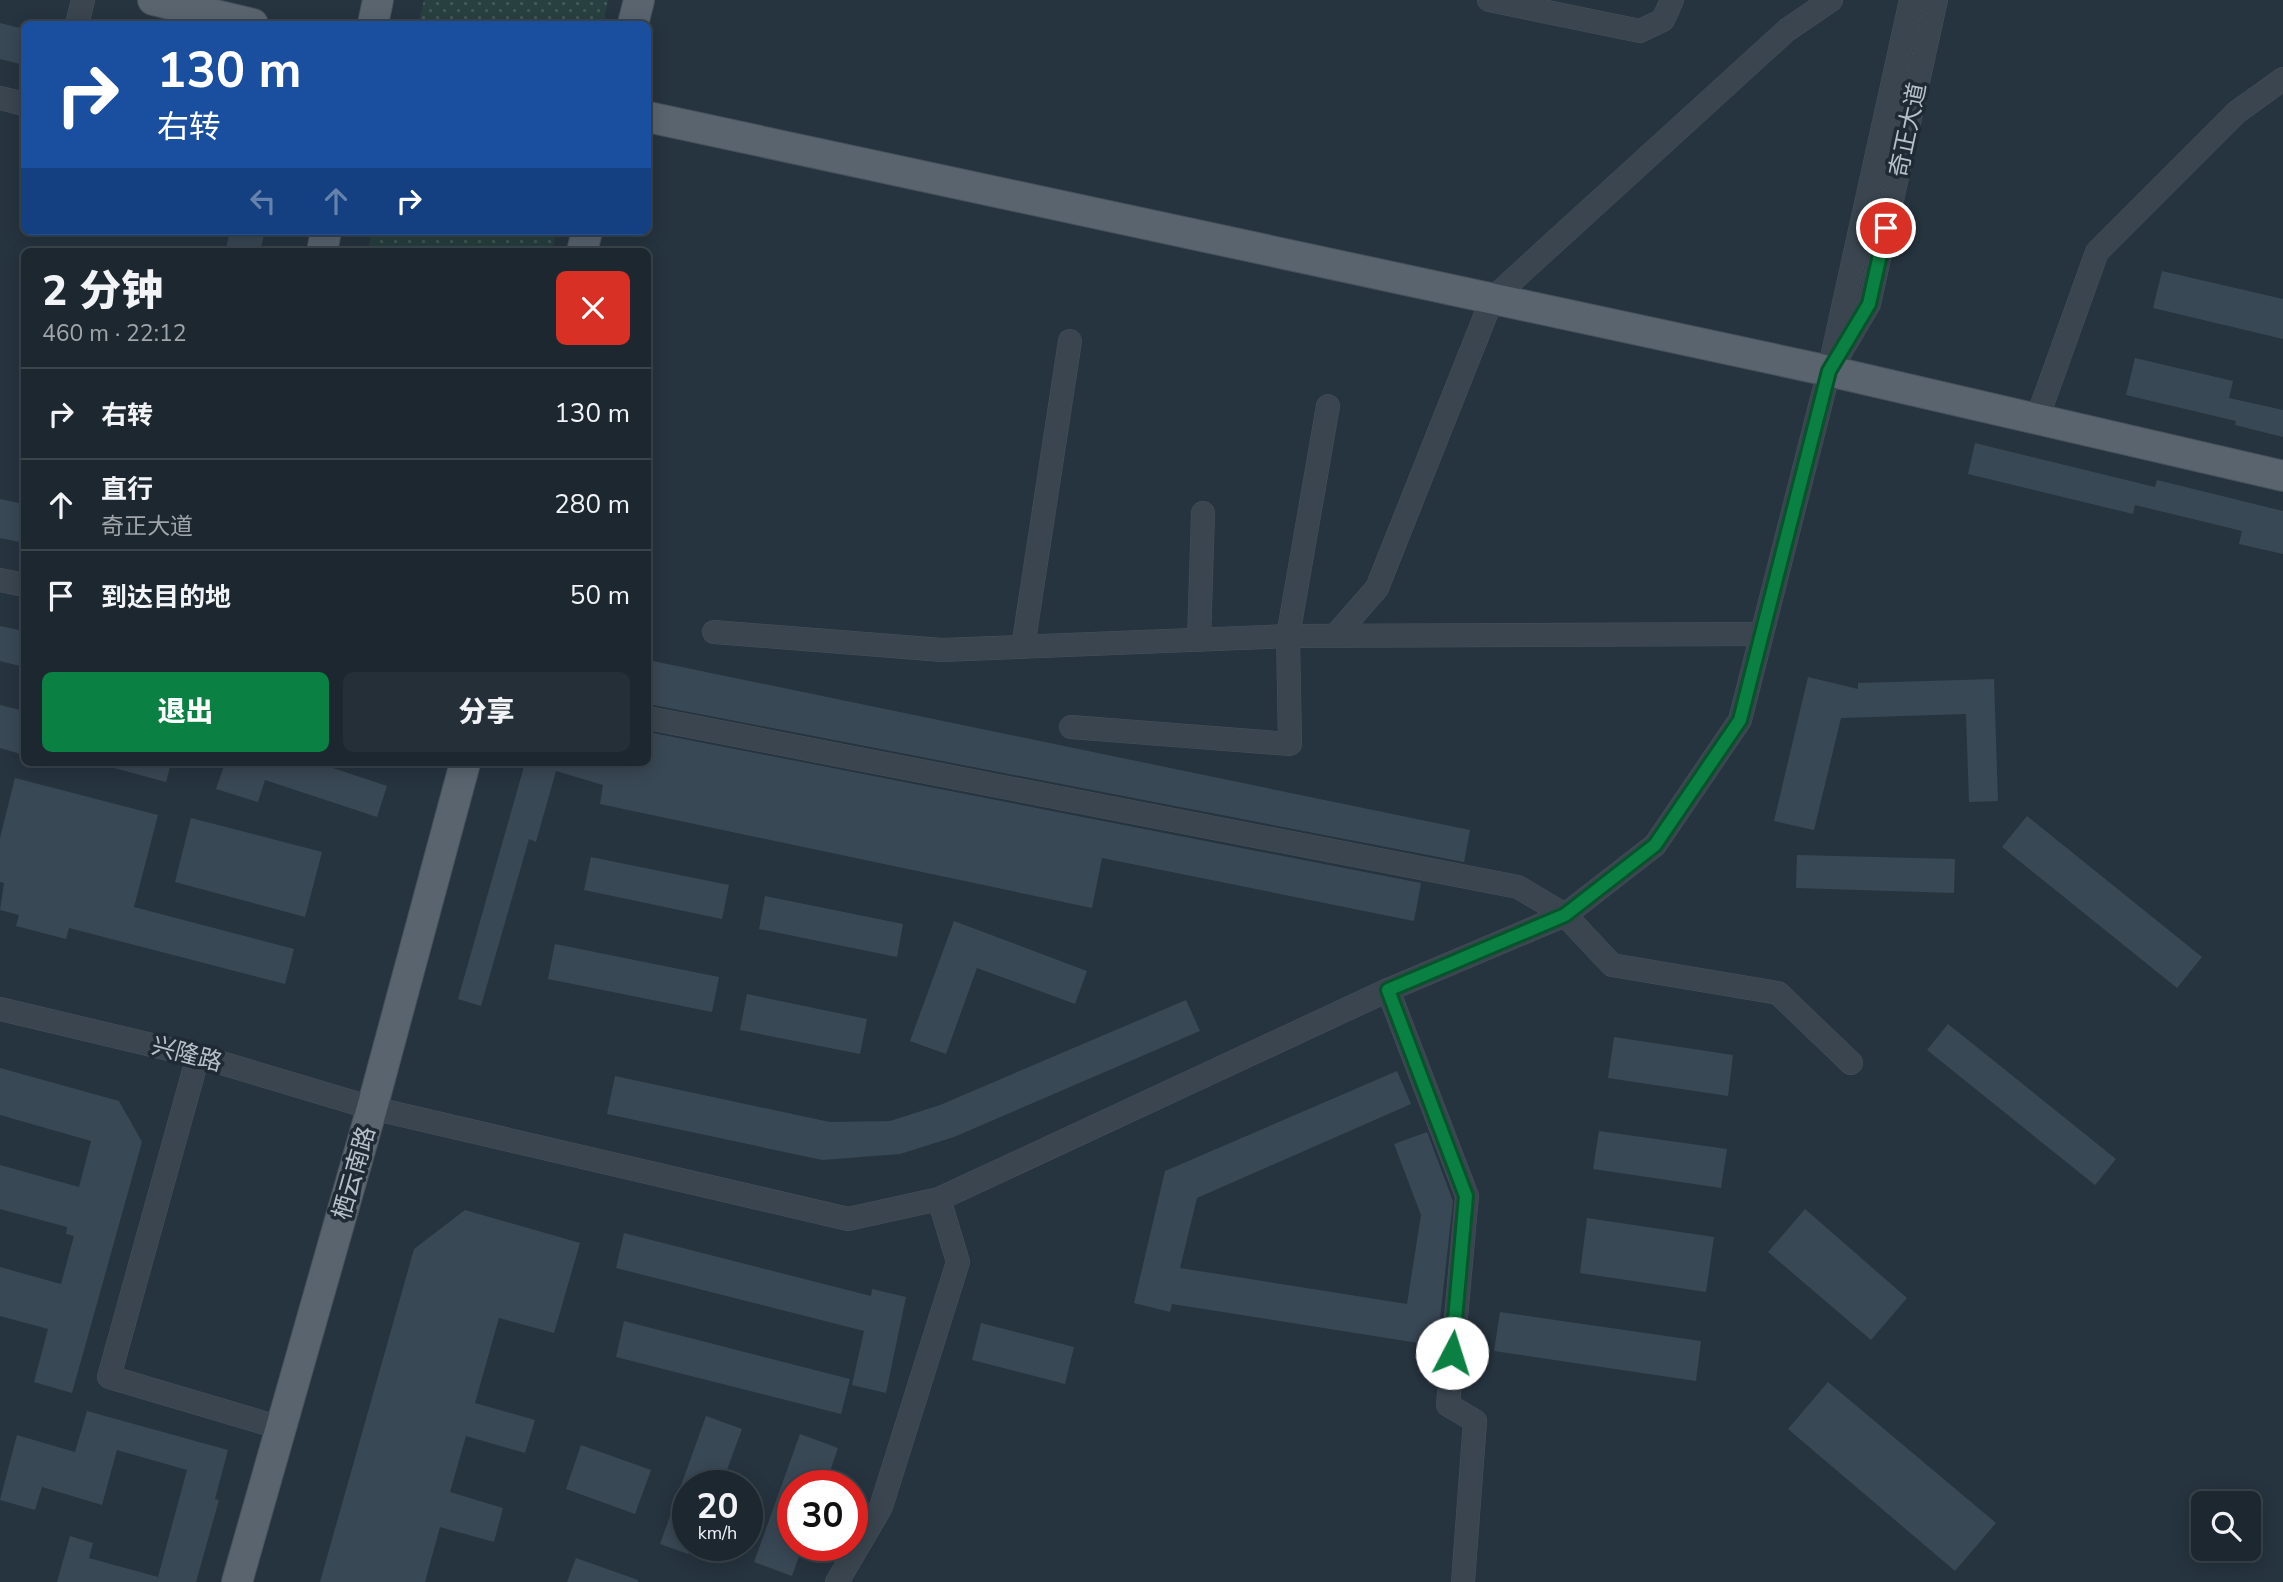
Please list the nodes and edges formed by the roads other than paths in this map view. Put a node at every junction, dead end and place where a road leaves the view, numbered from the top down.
1 (83, 0) edge
2 (153, 0) edge
3 (378, 0) edge
4 (639, 0) edge
5 (1489, 0) edge
6 (1672, 0) edge
7 (1831, 0) edge
8 (1911, 0) edge
9 (1936, 0) edge
10 (78, 21) edge
11 (240, 21) edge
12 (374, 21) edge
13 (634, 21) edge
14 (2283, 79) edge
15 (0, 98) edge
16 (21, 103) edge
17 (651, 118) edge
18 (1492, 299) junction
19 (1070, 341) dead end
20 (1829, 371) junction
21 (1328, 406) dead end
22 (2037, 419) junction
23 (2283, 476) edge
24 (1203, 513) dead end
25 (0, 580) edge
26 (21, 584) edge
27 (714, 632) dead end
28 (1762, 634) junction
29 (1288, 636) junction
30 (1335, 636) junction
31 (1199, 640) junction
32 (1023, 646) junction
33 (651, 719) edge
34 (1071, 727) dead end
35 (464, 766) edge
36 (1565, 915) junction
37 (1388, 990) junction
38 (0, 1009) edge
39 (198, 1056) junction
40 (1851, 1063) dead end
41 (372, 1108) junction
42 (939, 1199) junction
43 (281, 1428) junction
44 (237, 1582) edge
45 (837, 1582) edge
46 (1463, 1582) edge

1 - 10 street
2 - 11 main road
3 - 12 main road
4 - 13 main road
5 - 6 street
7 - 18 street
8 - 20 street, 奇正大道
9 - 20 street, 奇正大道
14 - 22 street
15 - 16 street
17 - 18 main road
18 - 20 main road
18 - 30 street
19 - 32 street
20 - 22 main road
20 - 28 street, 兴隆路
21 - 29 street
22 - 23 main road
24 - 31 street
25 - 26 street
27 - 32 street
28 - 30 street
28 - 36 street, 兴隆路
29 - 30 street
29 - 31 street
29 - 34 street
31 - 32 street
33 - 36 street
35 - 41 main road, 栖云南路
36 - 37 street, 兴隆路
36 - 40 street
37 - 42 street, 兴隆路
37 - 46 street
38 - 39 street, 兴隆路
39 - 41 street, 兴隆路
39 - 43 street
41 - 42 street, 兴隆路
41 - 43 main road, 栖云南路
42 - 45 street
43 - 44 main road, 栖云南路

